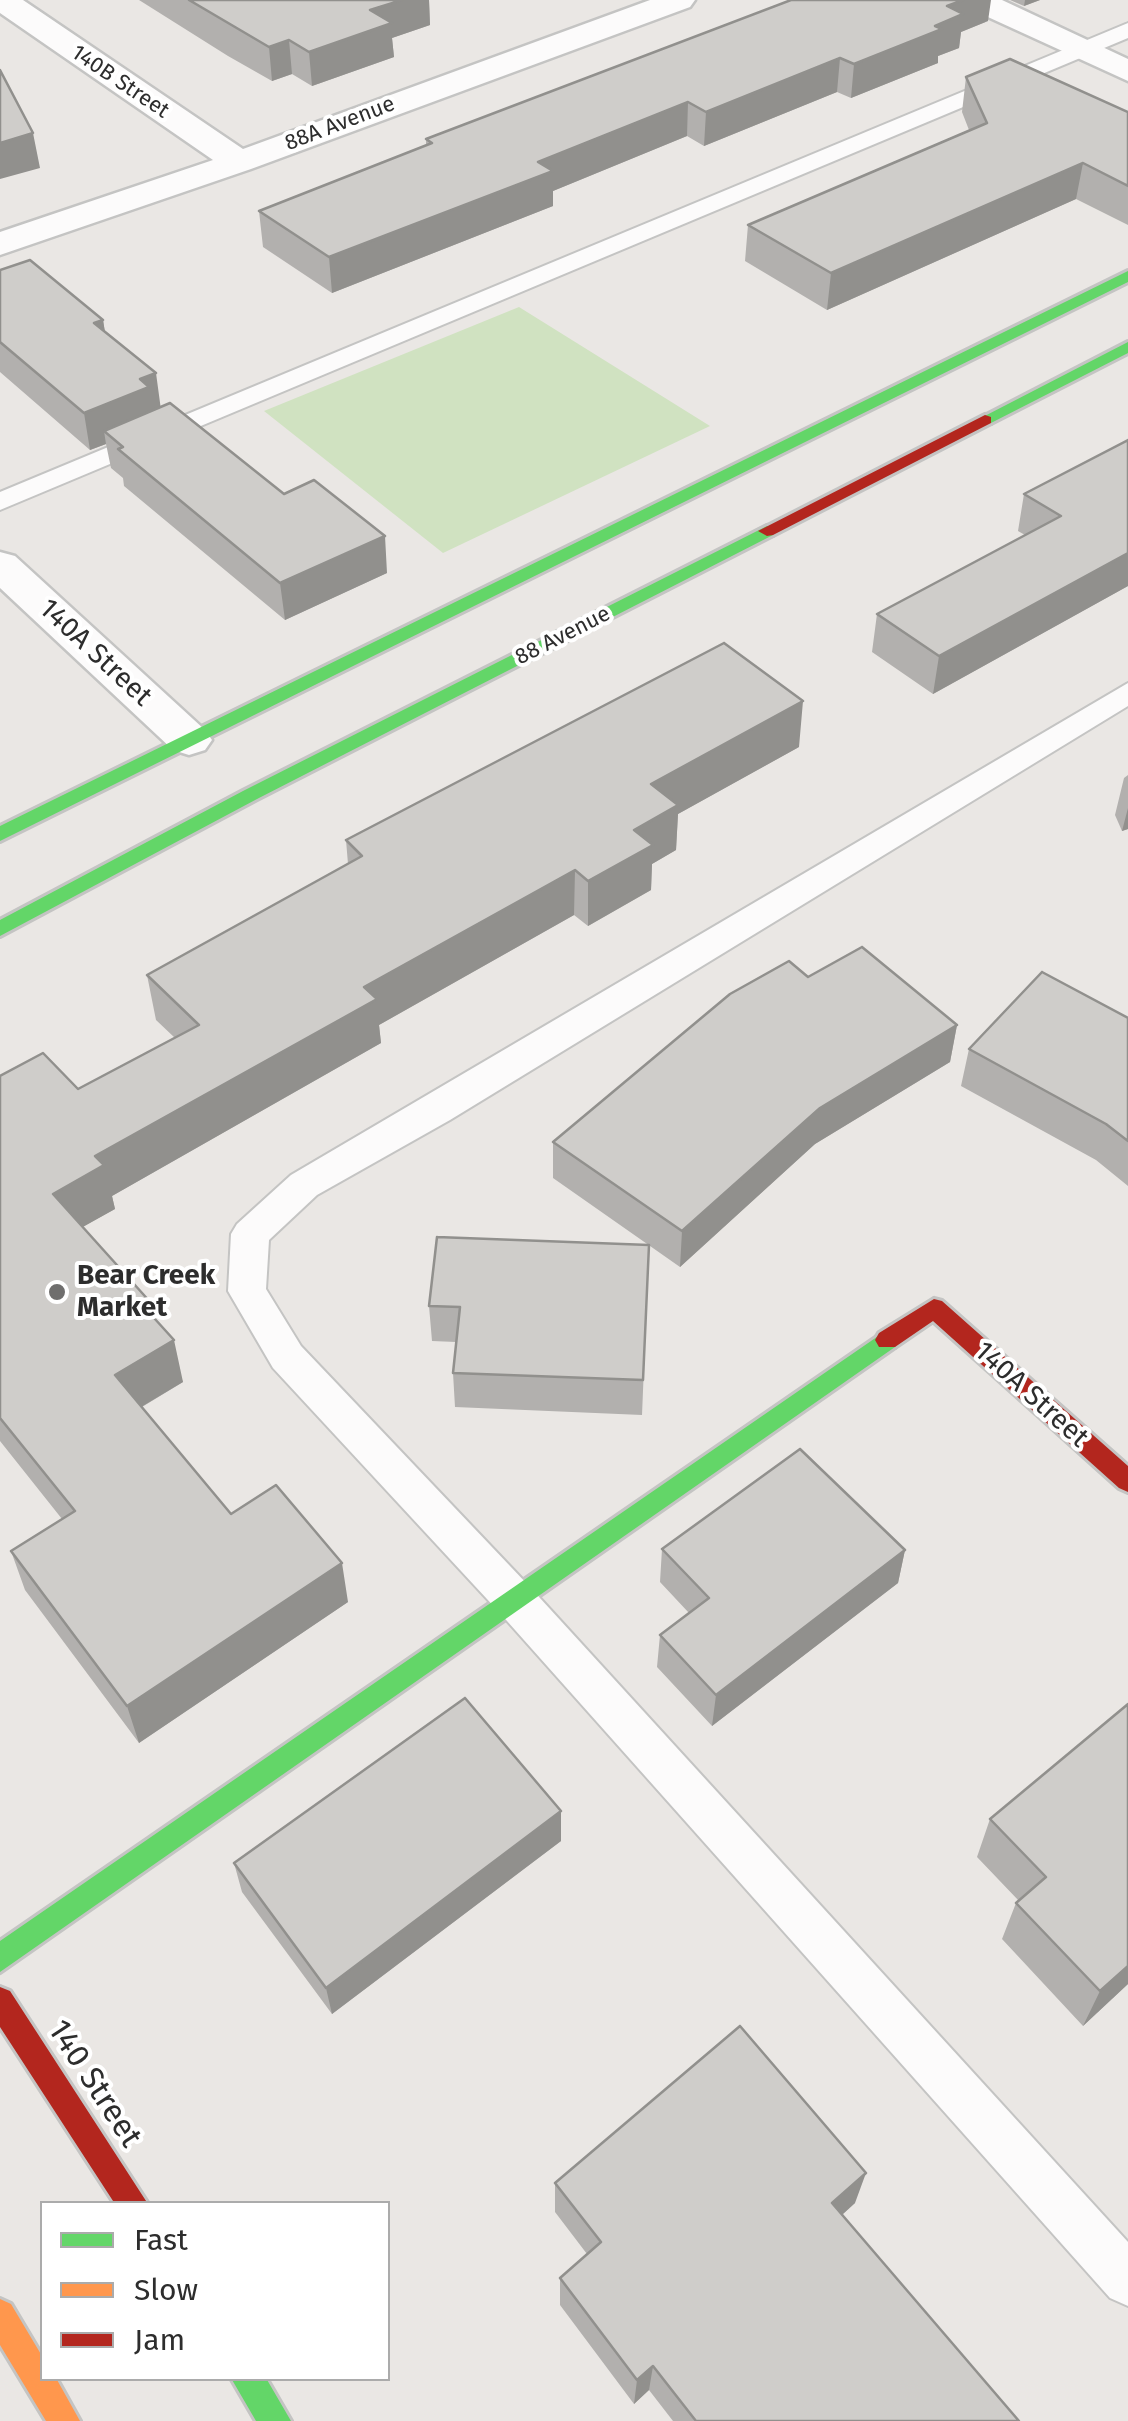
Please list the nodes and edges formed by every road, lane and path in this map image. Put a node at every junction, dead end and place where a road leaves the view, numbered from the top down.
1 (2, 0) edge
2 (679, 0) edge
3 (977, 0) edge
4 (1128, 30) edge
5 (1082, 50) junction
6 (1128, 71) edge
7 (240, 162) junction
8 (0, 244) edge
9 (1128, 276) edge
10 (1128, 347) edge
11 (0, 502) edge
12 (0, 565) edge
13 (1128, 693) edge
14 (189, 740) junction
15 (0, 834) edge
16 (0, 929) edge
17 (1128, 1482) edge
18 (514, 1599) junction
19 (0, 1958) edge
20 (0, 2001) edge
21 (131, 2201) edge
22 (1128, 2280) edge
23 (0, 2315) edge
24 (250, 2381) edge
25 (64, 2421) edge
26 (275, 2421) edge

1 - 7 street, 140B Street
2 - 7 street, 88A Avenue
3 - 5 street
4 - 5 lane
5 - 6 street
5 - 11 lane
7 - 8 street, 88A Avenue
9 - 14 main road
10 - 16 main road, 88 Avenue
12 - 14 street, 140A Street
13 - 18 lane
14 - 15 main road
17 - 18 main road, 140A Street
18 - 19 main road
18 - 22 lane
20 - 21 main road, 140 Street
23 - 25 main road
24 - 26 main road

